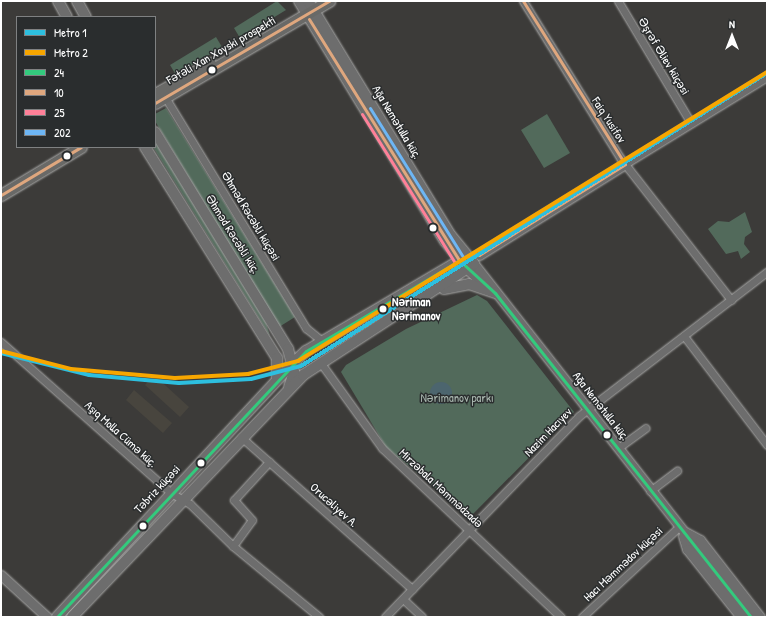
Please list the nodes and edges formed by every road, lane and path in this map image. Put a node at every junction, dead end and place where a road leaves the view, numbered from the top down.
1 (58, 1) edge
2 (76, 1) edge
3 (523, 1) edge
4 (618, 1) edge
5 (310, 9) edge
6 (66, 16) edge
7 (85, 16) edge
8 (767, 77) edge
9 (160, 96) edge
10 (691, 123) junction
11 (156, 134) edge
12 (65, 148) edge
13 (79, 148) edge
14 (146, 148) edge
15 (625, 164) junction
16 (1, 187) edge
17 (1, 195) edge
18 (463, 258) junction
19 (474, 263) junction
20 (767, 272) edge
21 (438, 291) junction
22 (495, 293) junction
23 (394, 300) junction
24 (731, 300) junction
25 (402, 313) junction
26 (684, 336) junction
27 (1, 342) edge
28 (323, 342) junction
29 (288, 349) junction
30 (306, 351) junction
31 (276, 358) junction
32 (320, 362) junction
33 (293, 363) junction
34 (277, 379) junction
35 (288, 389) junction
36 (587, 409) junction
37 (646, 428) dead end
38 (241, 437) junction
39 (767, 445) edge
40 (618, 448) junction
41 (269, 462) junction
42 (677, 471) dead end
43 (650, 491) junction
44 (171, 493) junction
45 (183, 498) junction
46 (469, 530) junction
47 (682, 531) junction
48 (233, 546) junction
49 (1, 575) edge
50 (412, 589) junction
51 (403, 599) junction
52 (47, 617) edge
53 (57, 617) edge
54 (72, 617) edge
55 (318, 617) edge
56 (385, 617) edge
57 (422, 617) edge
58 (561, 617) edge
59 (582, 617) edge
60 (741, 617) edge
61 (751, 617) edge
62 (760, 617) edge

1 - 6 main road
2 - 7 main road
3 - 15 street, Faiq Yusifov
4 - 10 street, Əşrəf Əliev küçəsi
5 - 9 main road, Fətəli Xan Xoyski prospekti
5 - 18 main road, Ağa Nemətulla küç.
5 - 18 main road, Ağa Nemətulla küç.
8 - 10 street, Təbriz küçəsi
9 - 28 street, Əhməd Rəcəbli küçəsi
10 - 15 street, Təbriz küçəsi
11 - 29 main road, Əhməd Rəcəbli küç.
12 - 16 main road
13 - 17 main road
14 - 31 main road
15 - 19 street, Təbriz küçəsi
15 - 24 street, Faiq Yusifov
18 - 19 main road
18 - 19 street
18 - 23 main road
19 - 21 main road, Təbriz küçəsi
19 - 22 street, Ağa Nemətulla küç.
20 - 24 street, Nazim Hacıyev
21 - 22 main road
21 - 25 main road, Təbriz küçəsi
22 - 36 street, Ağa Nemətulla küç.
23 - 25 main road
23 - 28 main road
24 - 26 street, Nazim Hacıyev
25 - 32 main road, Təbriz küçəsi
26 - 36 street, Nazim Hacıyev
26 - 39 street
27 - 44 street, Aşıq Molla Cümə küç.
28 - 30 main road
28 - 32 main road
29 - 30 main road
29 - 33 main road, Əhməd Rəcəbli küç.
30 - 33 main road, Təbriz küçəsi
31 - 33 main road
31 - 34 main road
32 - 33 main road
32 - 35 main road, Təbriz küçəsi
32 - 46 street, Mirzəbala Məmmədzadə
33 - 34 main road, Təbriz küçəsi
33 - 35 main road
34 - 44 main road, Təbriz küçəsi
35 - 38 main road, Təbriz küçəsi
36 - 40 street, Ağa Nemətulla küç.
36 - 46 street, Nazim Hacıyev
37 - 40 street
38 - 41 street, Orucəliyev A.
38 - 45 main road, Təbriz küçəsi
40 - 43 street, Ağa Nemətulla küç.
41 - 48 street
41 - 50 street, Orucəliyev A.
42 - 43 street
43 - 47 street, Ağa Nemətulla küç.
44 - 45 street, Aşıq Molla Cümə küç.
44 - 53 main road, Təbriz küçəsi
45 - 48 street, Aşıq Molla Cümə küç.
45 - 54 main road, Təbriz küçəsi
46 - 50 street, Nazim Hacıyev
46 - 58 street, Mirzəbala Məmmədzadə
47 - 59 street, Hacı Məmmədov küçəsi
47 - 60 street
47 - 61 street, Ağa Nemətulla küç.
47 - 62 street
48 - 55 street, Aşıq Molla Cümə küç.
49 - 52 street
50 - 51 street, Nazim Hacıyev
51 - 56 street, Nazim Hacıyev
51 - 57 street

